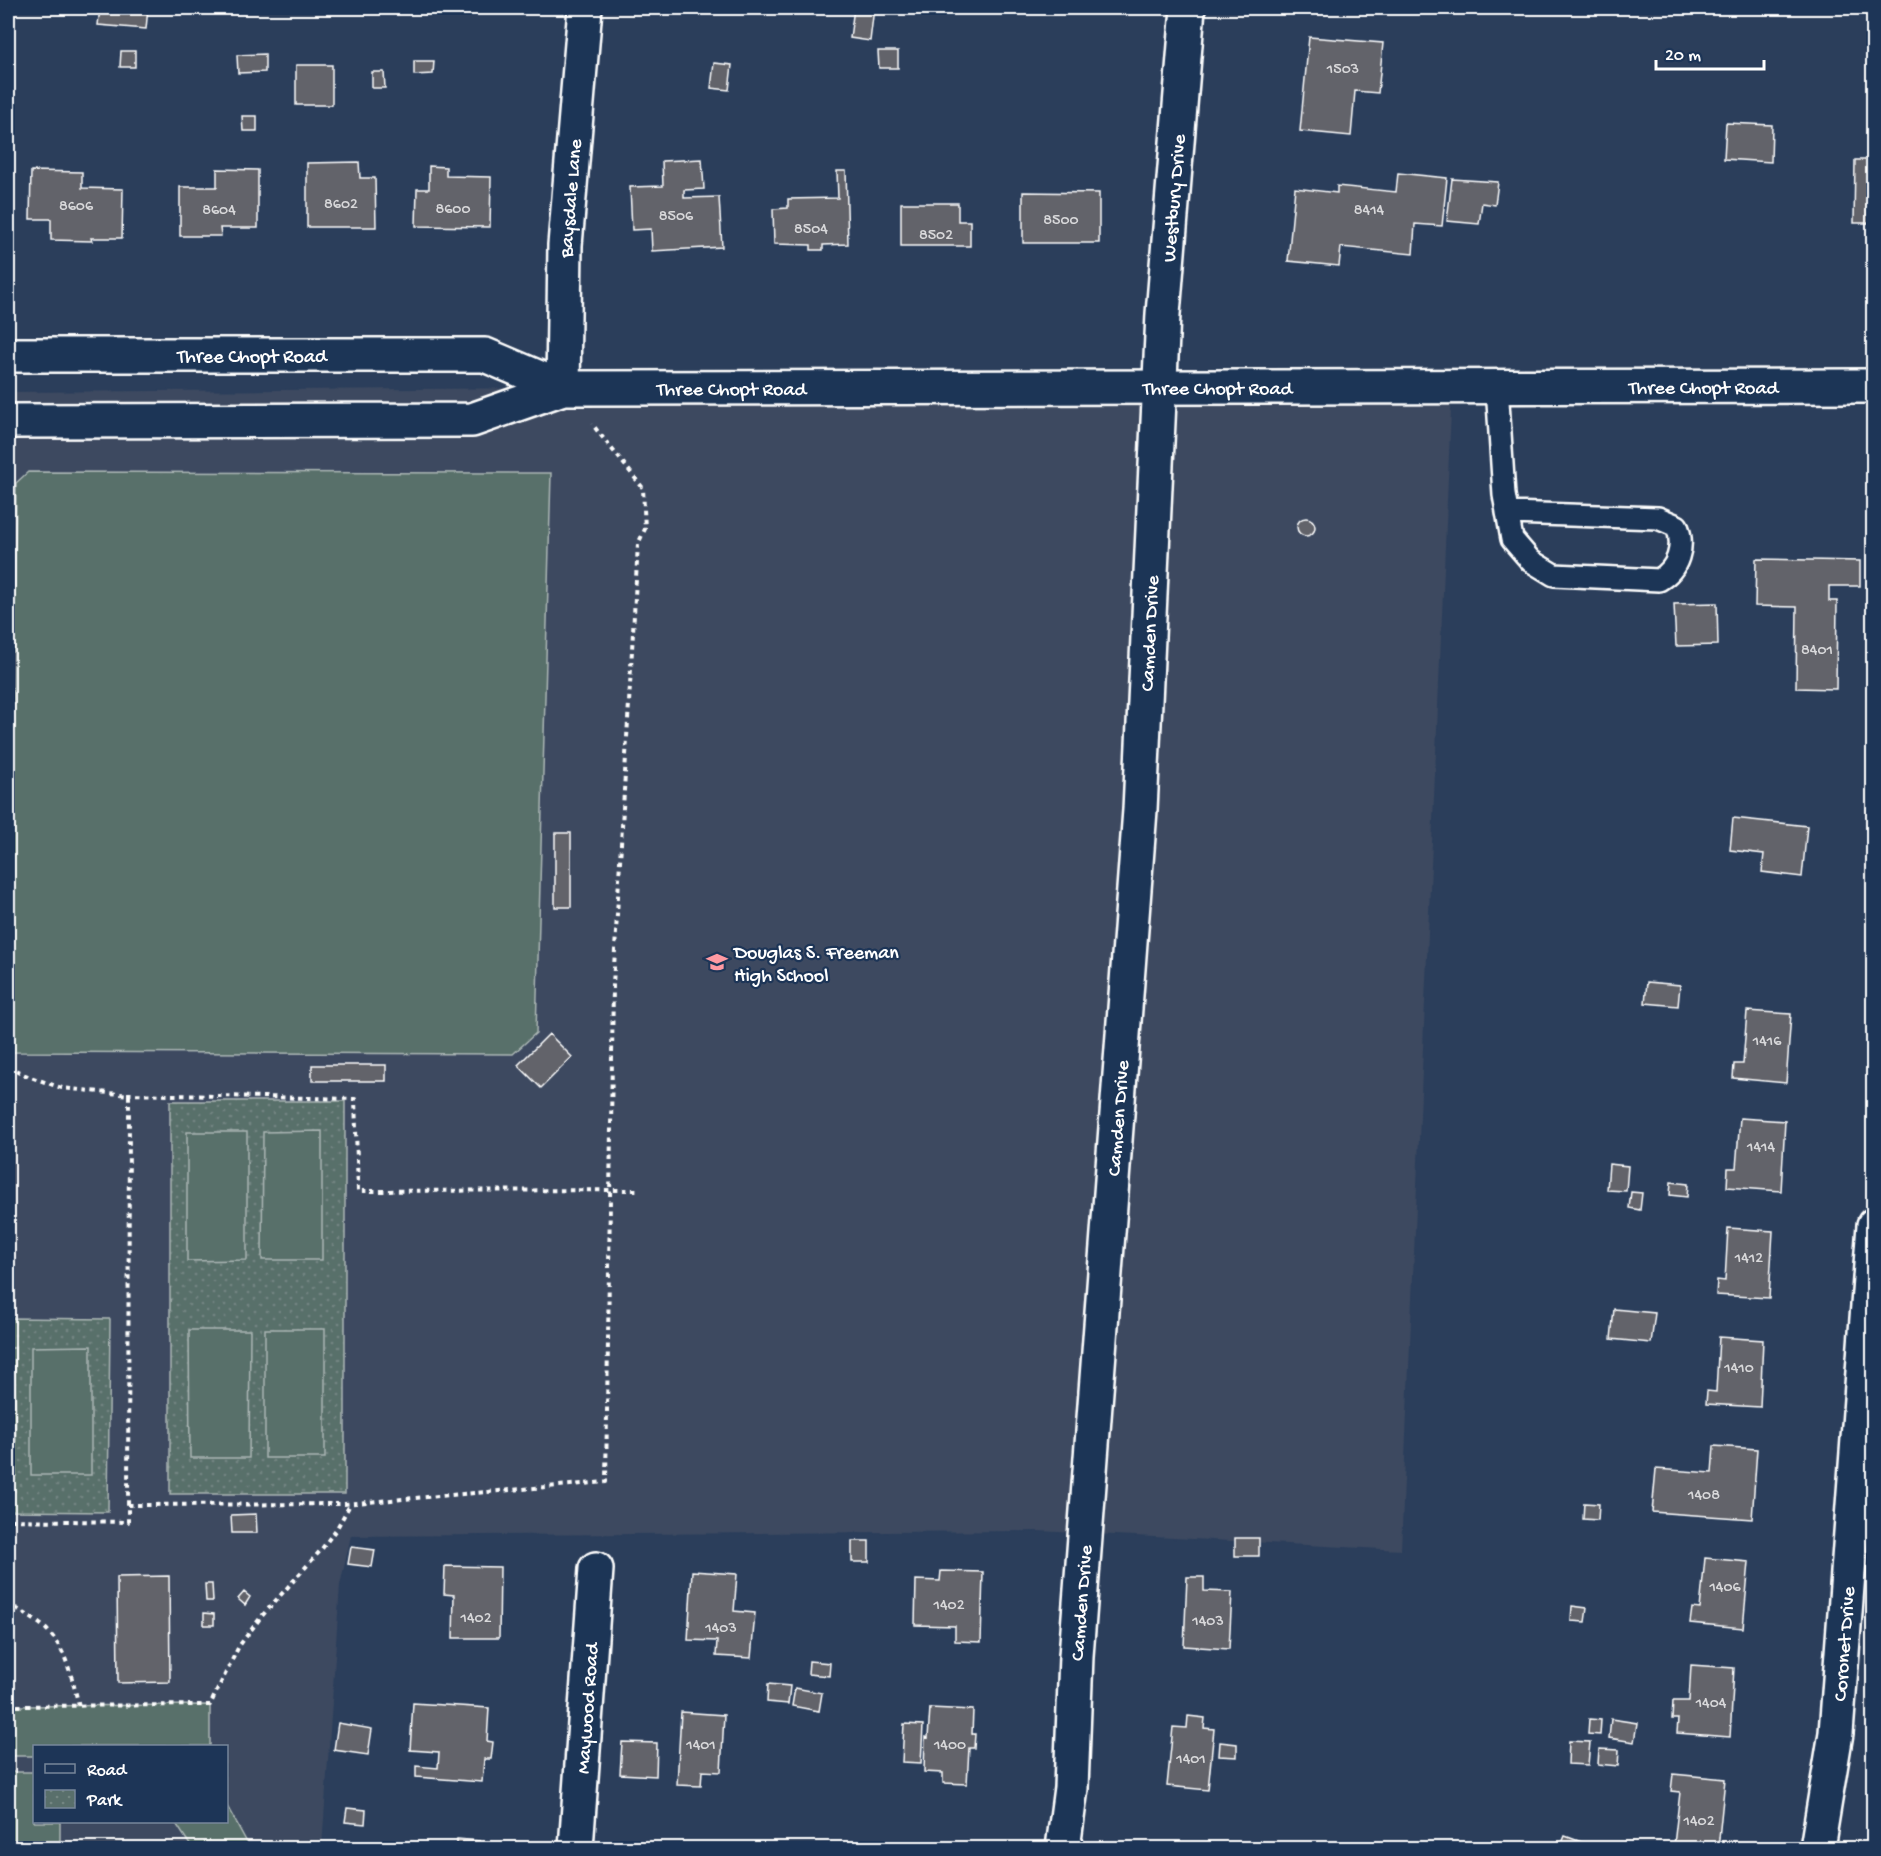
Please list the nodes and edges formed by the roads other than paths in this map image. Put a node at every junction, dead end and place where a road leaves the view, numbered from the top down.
1 (585, 8) edge
2 (1188, 8) edge
3 (8, 355) edge
4 (1497, 386) junction
5 (1874, 386) edge
6 (1160, 387) junction
7 (563, 388) junction
8 (8, 421) edge
9 (1508, 513) junction
10 (1874, 1225) edge
11 (596, 1569) dead end
12 (579, 1848) edge
13 (1063, 1848) edge
14 (1817, 1848) edge

1 - 7 street, Baysdale Lane
2 - 6 street, Westbury Drive
3 - 7 street, Three Chopt Road
4 - 5 street, Three Chopt Road
4 - 6 street, Three Chopt Road
4 - 9 lane
6 - 7 street, Three Chopt Road
6 - 13 street, Camden Drive
7 - 8 street, Three Chopt Road
9 - 9 lane
10 - 14 street, Coronet Drive
11 - 12 street, Maywood Road

